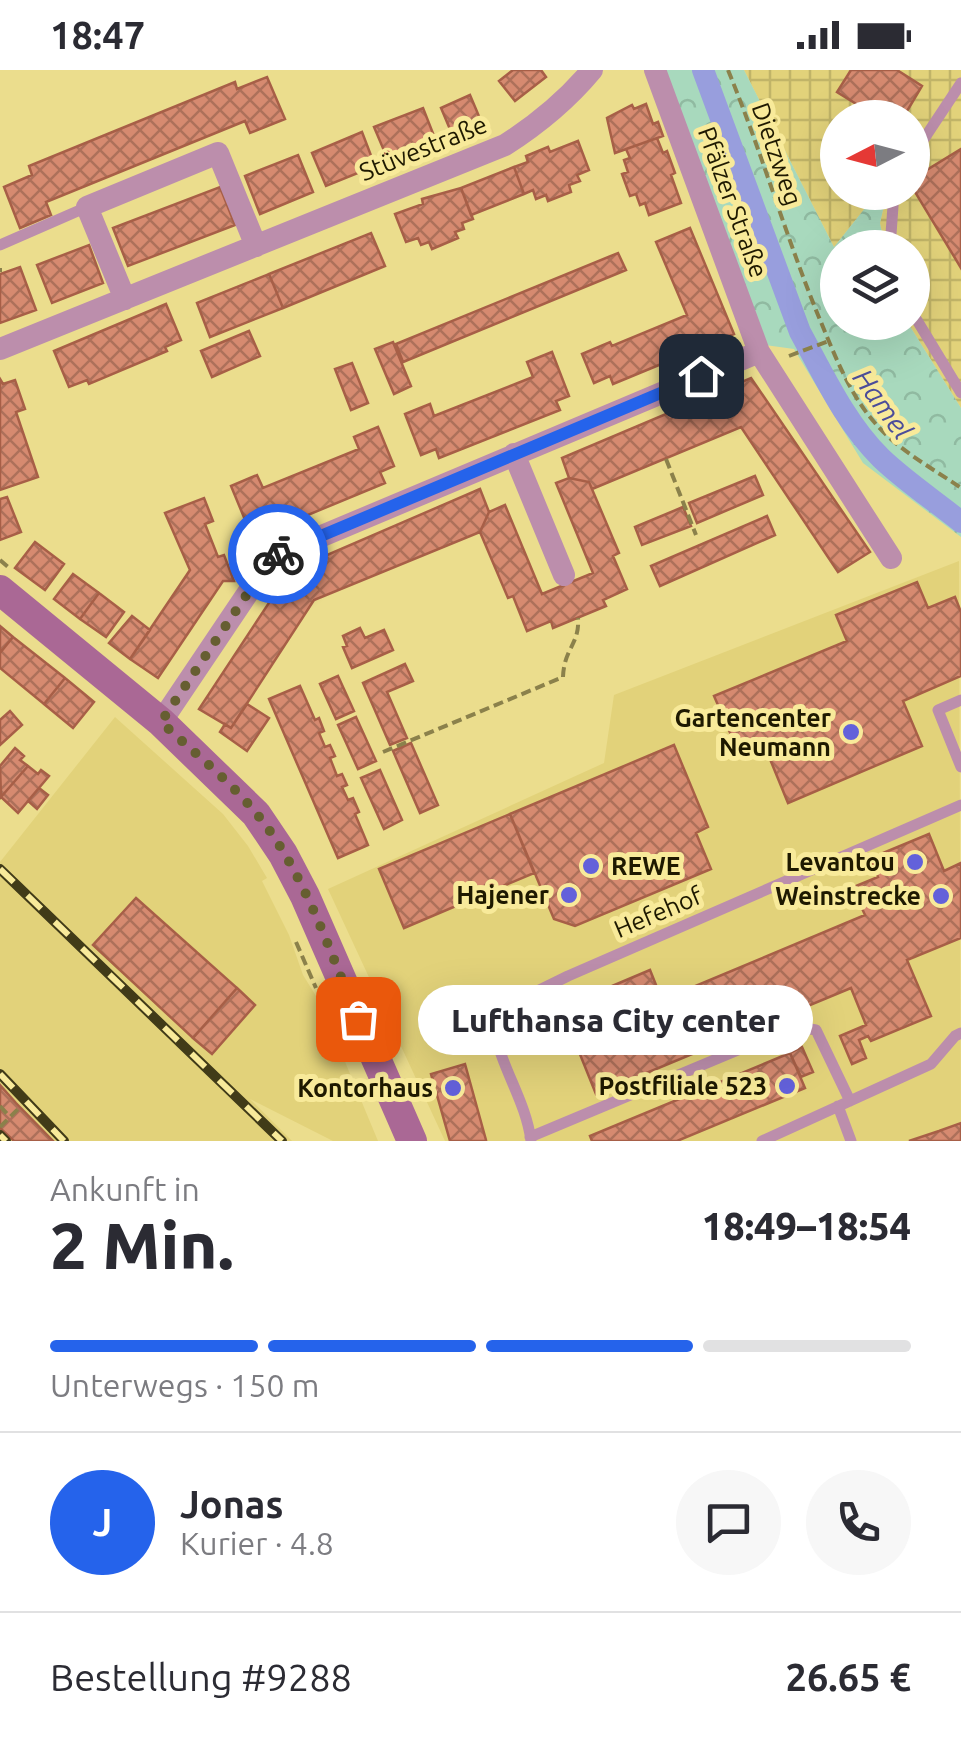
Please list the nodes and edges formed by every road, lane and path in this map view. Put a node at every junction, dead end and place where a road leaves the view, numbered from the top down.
1 (592, 70) edge
2 (654, 70) edge
3 (728, 70) edge
4 (961, 83) edge
5 (930, 129) edge
6 (88, 208) junction
7 (0, 244) edge
8 (256, 246) junction
9 (125, 299) junction
10 (929, 340) edge
11 (829, 341) junction
12 (0, 350) edge
13 (759, 352) junction
14 (794, 356) dead end
15 (961, 393) edge
16 (514, 454) junction
17 (666, 459) dead end
18 (961, 488) edge
19 (696, 534) dead end
20 (891, 558) dead end
21 (564, 574) dead end
22 (0, 590) edge
23 (578, 618) dead end
24 (961, 700) edge
25 (161, 722) junction
26 (382, 752) dead end
27 (961, 767) edge
28 (961, 806) edge
29 (294, 931) dead end
30 (319, 995) dead end
31 (961, 1033) edge
32 (844, 1103) junction
33 (0, 1106) edge
34 (21, 1106) dead end
35 (10, 1116) junction
36 (0, 1127) edge
37 (407, 1135) edge
38 (531, 1139) edge
39 (762, 1141) edge
40 (851, 1141) edge

1 - 8 street, Stüvestraße
2 - 13 street, Pfälzer Straße
3 - 11 path, Dietzweg
4 - 5 lane
6 - 7 lane
6 - 8 street
6 - 9 street
8 - 9 street, Stüvestraße
9 - 12 street, Stüvestraße
10 - 15 lane
11 - 14 path
11 - 18 path, Dietzweg
13 - 16 street
13 - 20 street, Pfälzer Straße
16 - 21 street
16 - 25 street
17 - 19 path
22 - 25 main road
23 - 26 path
24 - 27 lane
25 - 37 main road
28 - 38 lane, Hefehof
29 - 30 path
31 - 32 lane
32 - 38 lane
32 - 39 lane
32 - 40 lane
33 - 35 path
34 - 35 path
35 - 36 path

